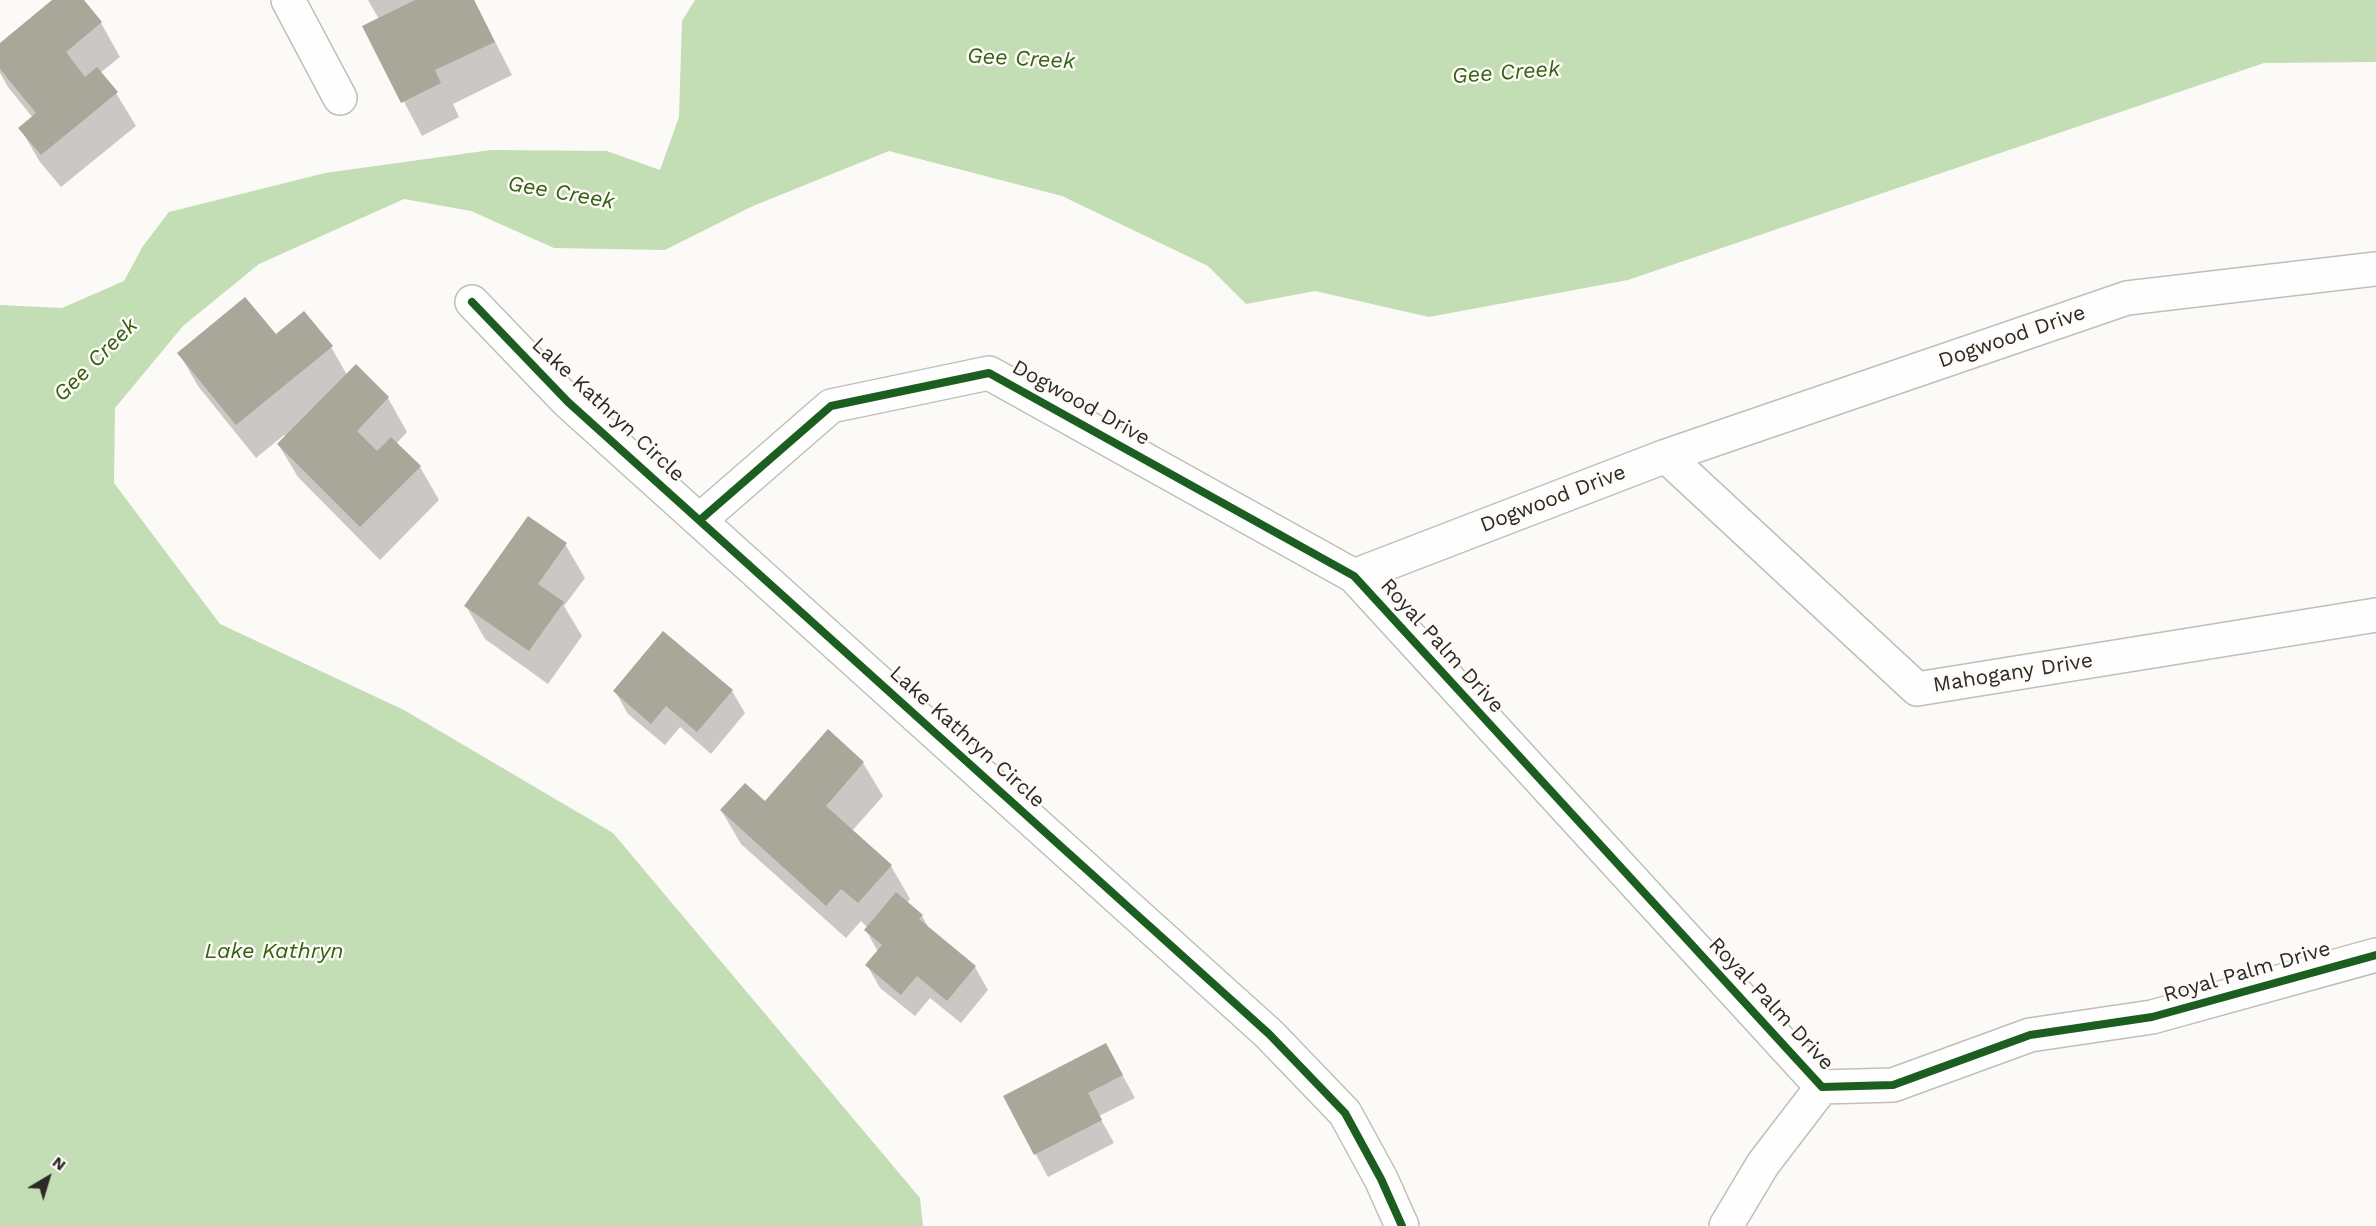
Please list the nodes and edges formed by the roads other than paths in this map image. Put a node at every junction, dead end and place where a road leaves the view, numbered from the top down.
1 (288, 0) edge
2 (340, 98) dead end
3 (2376, 269) edge
4 (472, 302) dead end
5 (1666, 456) junction
6 (700, 520) junction
7 (1354, 576) junction
8 (2376, 615) edge
9 (2376, 955) edge
10 (1822, 1087) junction
11 (1402, 1226) edge
12 (1726, 1226) edge

1 - 2 street
3 - 5 street, Dogwood Drive
4 - 6 street, Lake Kathryn Circle
5 - 7 street, Dogwood Drive
5 - 8 street, Mahogany Drive
6 - 7 street, Dogwood Drive
6 - 11 street, Lake Kathryn Circle
7 - 10 street, Royal Palm Drive
9 - 10 street, Royal Palm Drive
10 - 12 street

